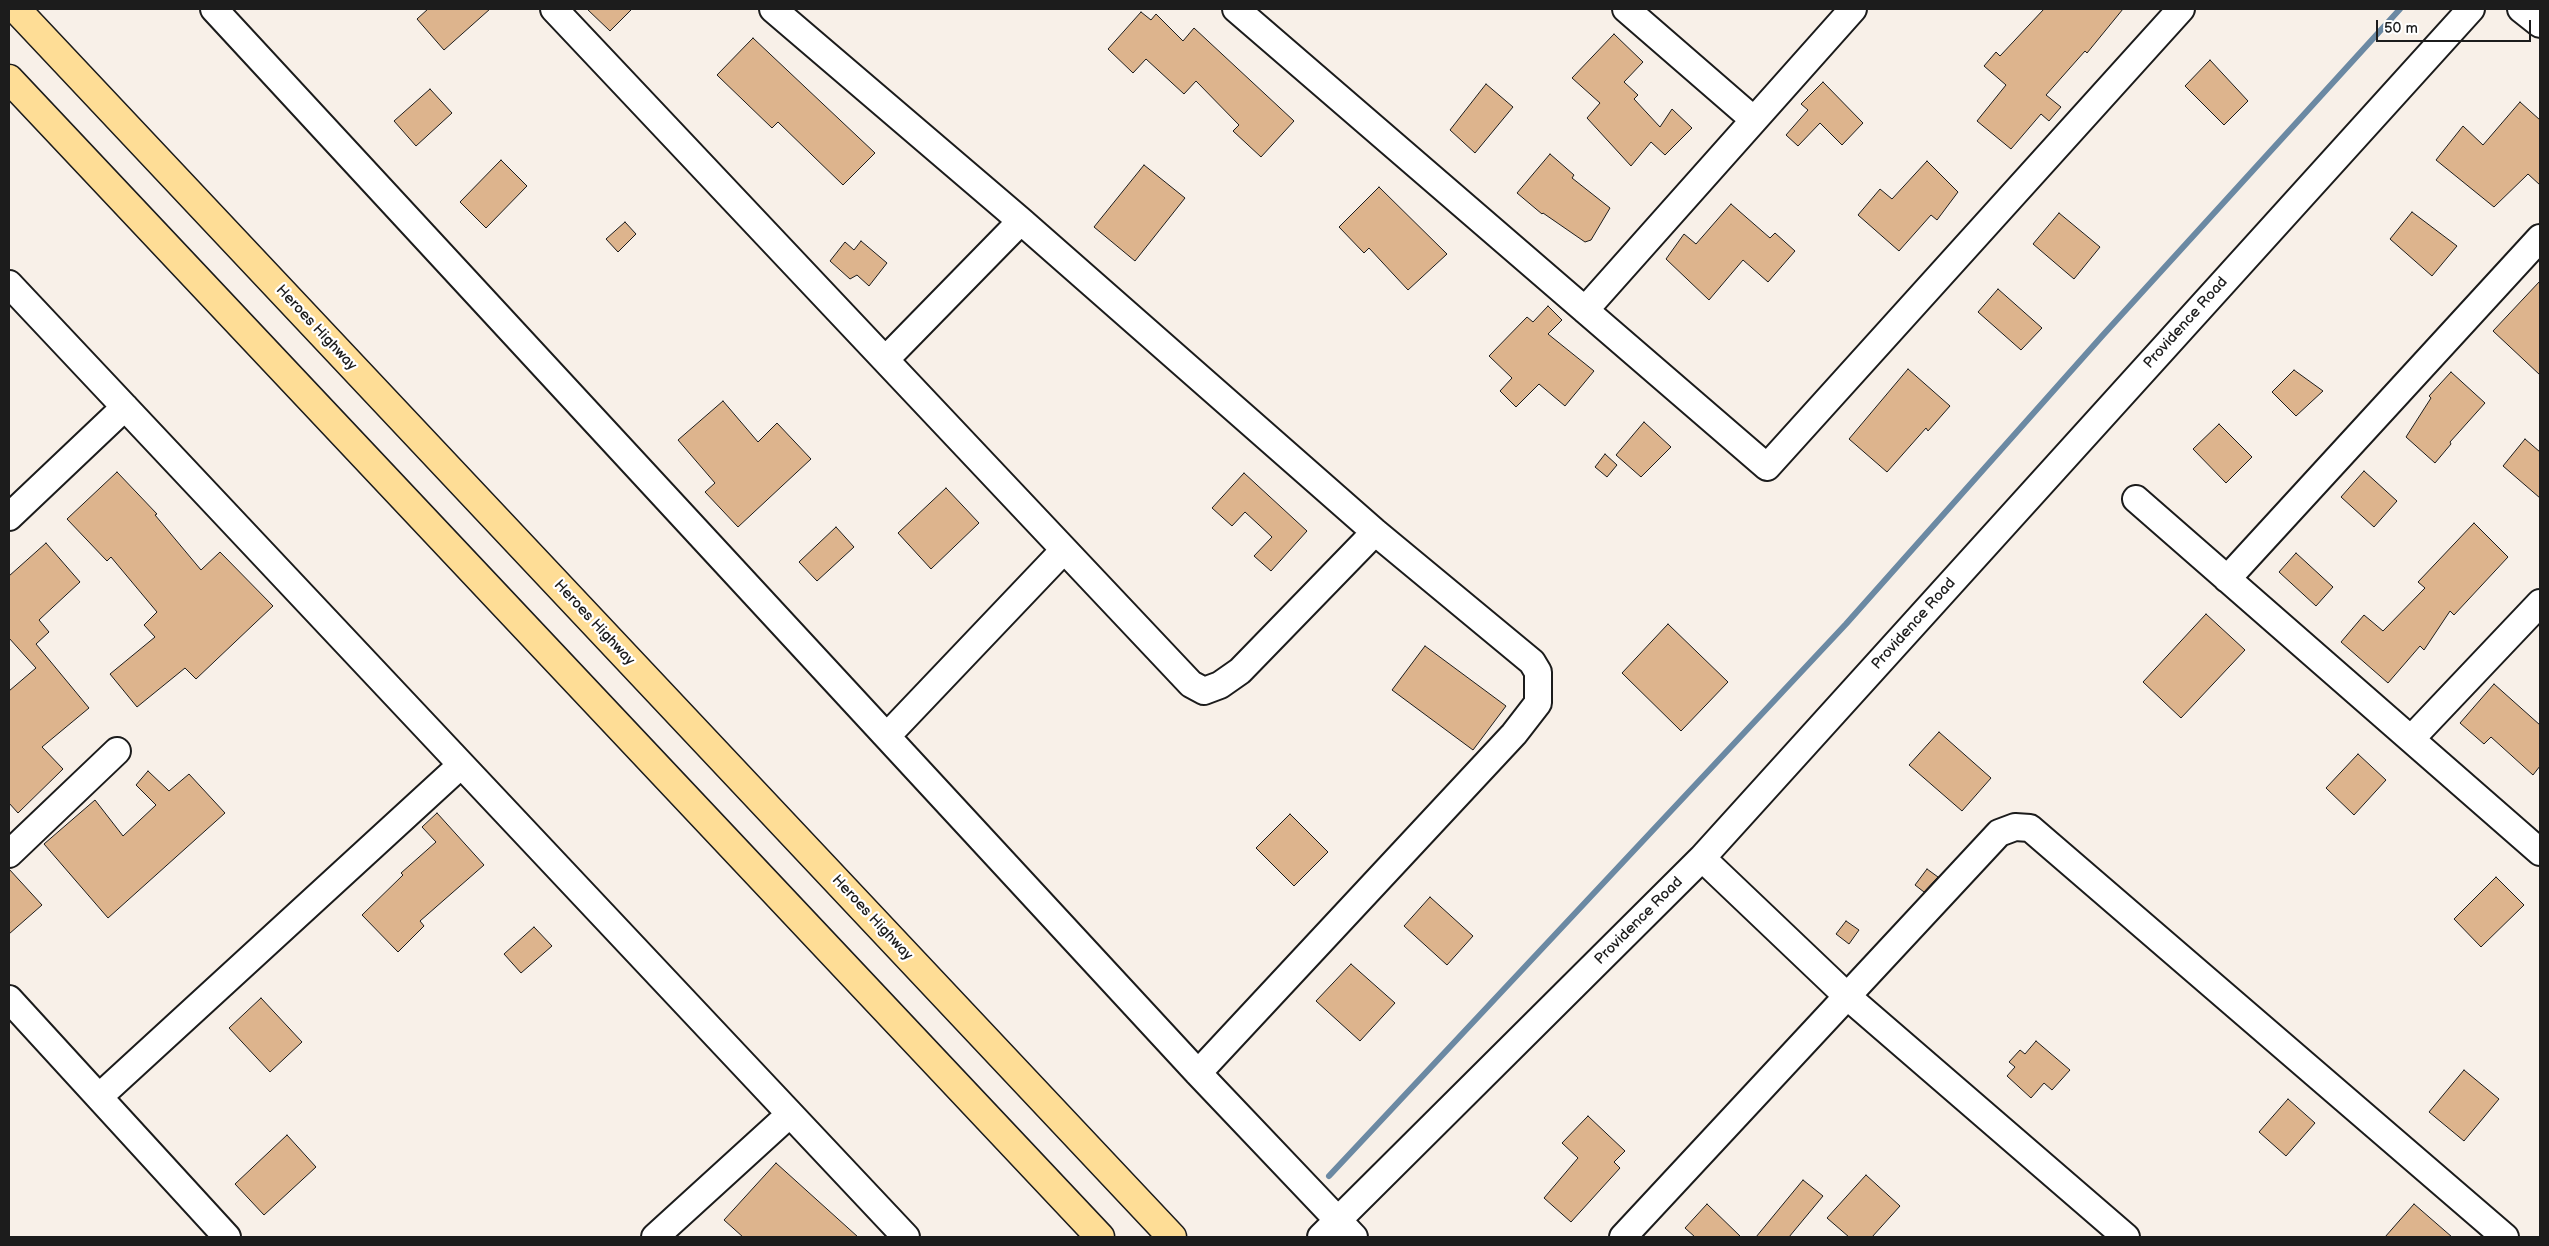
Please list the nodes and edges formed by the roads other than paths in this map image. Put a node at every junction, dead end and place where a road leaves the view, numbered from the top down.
1 (16, 9) edge
2 (214, 9) edge
3 (554, 9) edge
4 (773, 9) edge
5 (1236, 9) edge
6 (1626, 9) edge
7 (1853, 9) edge
8 (2181, 9) edge
9 (2471, 9) edge
10 (2521, 9) edge
11 (2540, 24) edge
12 (9, 79) edge
13 (1754, 120) junction
14 (1021, 221) junction
15 (2540, 238) edge
16 (9, 284) edge
17 (1584, 310) junction
18 (886, 360) junction
19 (125, 407) junction
20 (2136, 499) dead end
21 (9, 517) edge
22 (1375, 532) junction
23 (1064, 550) junction
24 (2226, 579) junction
25 (2540, 603) edge
26 (887, 736) junction
27 (2411, 739) junction
28 (117, 750) dead end
29 (461, 765) junction
30 (2540, 852) edge
31 (9, 854) edge
32 (1702, 858) junction
33 (1848, 997) junction
34 (9, 998) edge
35 (1198, 1073) junction
36 (99, 1097) junction
37 (790, 1114) junction
38 (1335, 1233) edge
39 (227, 1237) edge
40 (655, 1237) edge
41 (906, 1237) edge
42 (1100, 1237) edge
43 (1172, 1237) edge
44 (1623, 1237) edge
45 (2126, 1237) edge
46 (2505, 1237) edge

1 - 43 main road, Heroes Highway
2 - 26 street
3 - 18 street
4 - 14 street
5 - 17 street
6 - 13 street
7 - 13 street
8 - 17 street
9 - 32 street, Providence Road
10 - 11 street
12 - 42 main road
13 - 17 street
14 - 18 street
14 - 22 street
15 - 24 street
16 - 19 street
18 - 23 street
19 - 21 street
19 - 29 street
20 - 24 street
22 - 23 street
22 - 35 street
23 - 26 street
24 - 27 street
25 - 27 street
26 - 35 street
27 - 30 street
28 - 31 street
29 - 36 street
29 - 37 street
32 - 33 street
32 - 38 street, Providence Road
33 - 44 street
33 - 45 street
33 - 46 street
34 - 36 street
35 - 38 street
36 - 39 street
37 - 40 street
37 - 41 street

